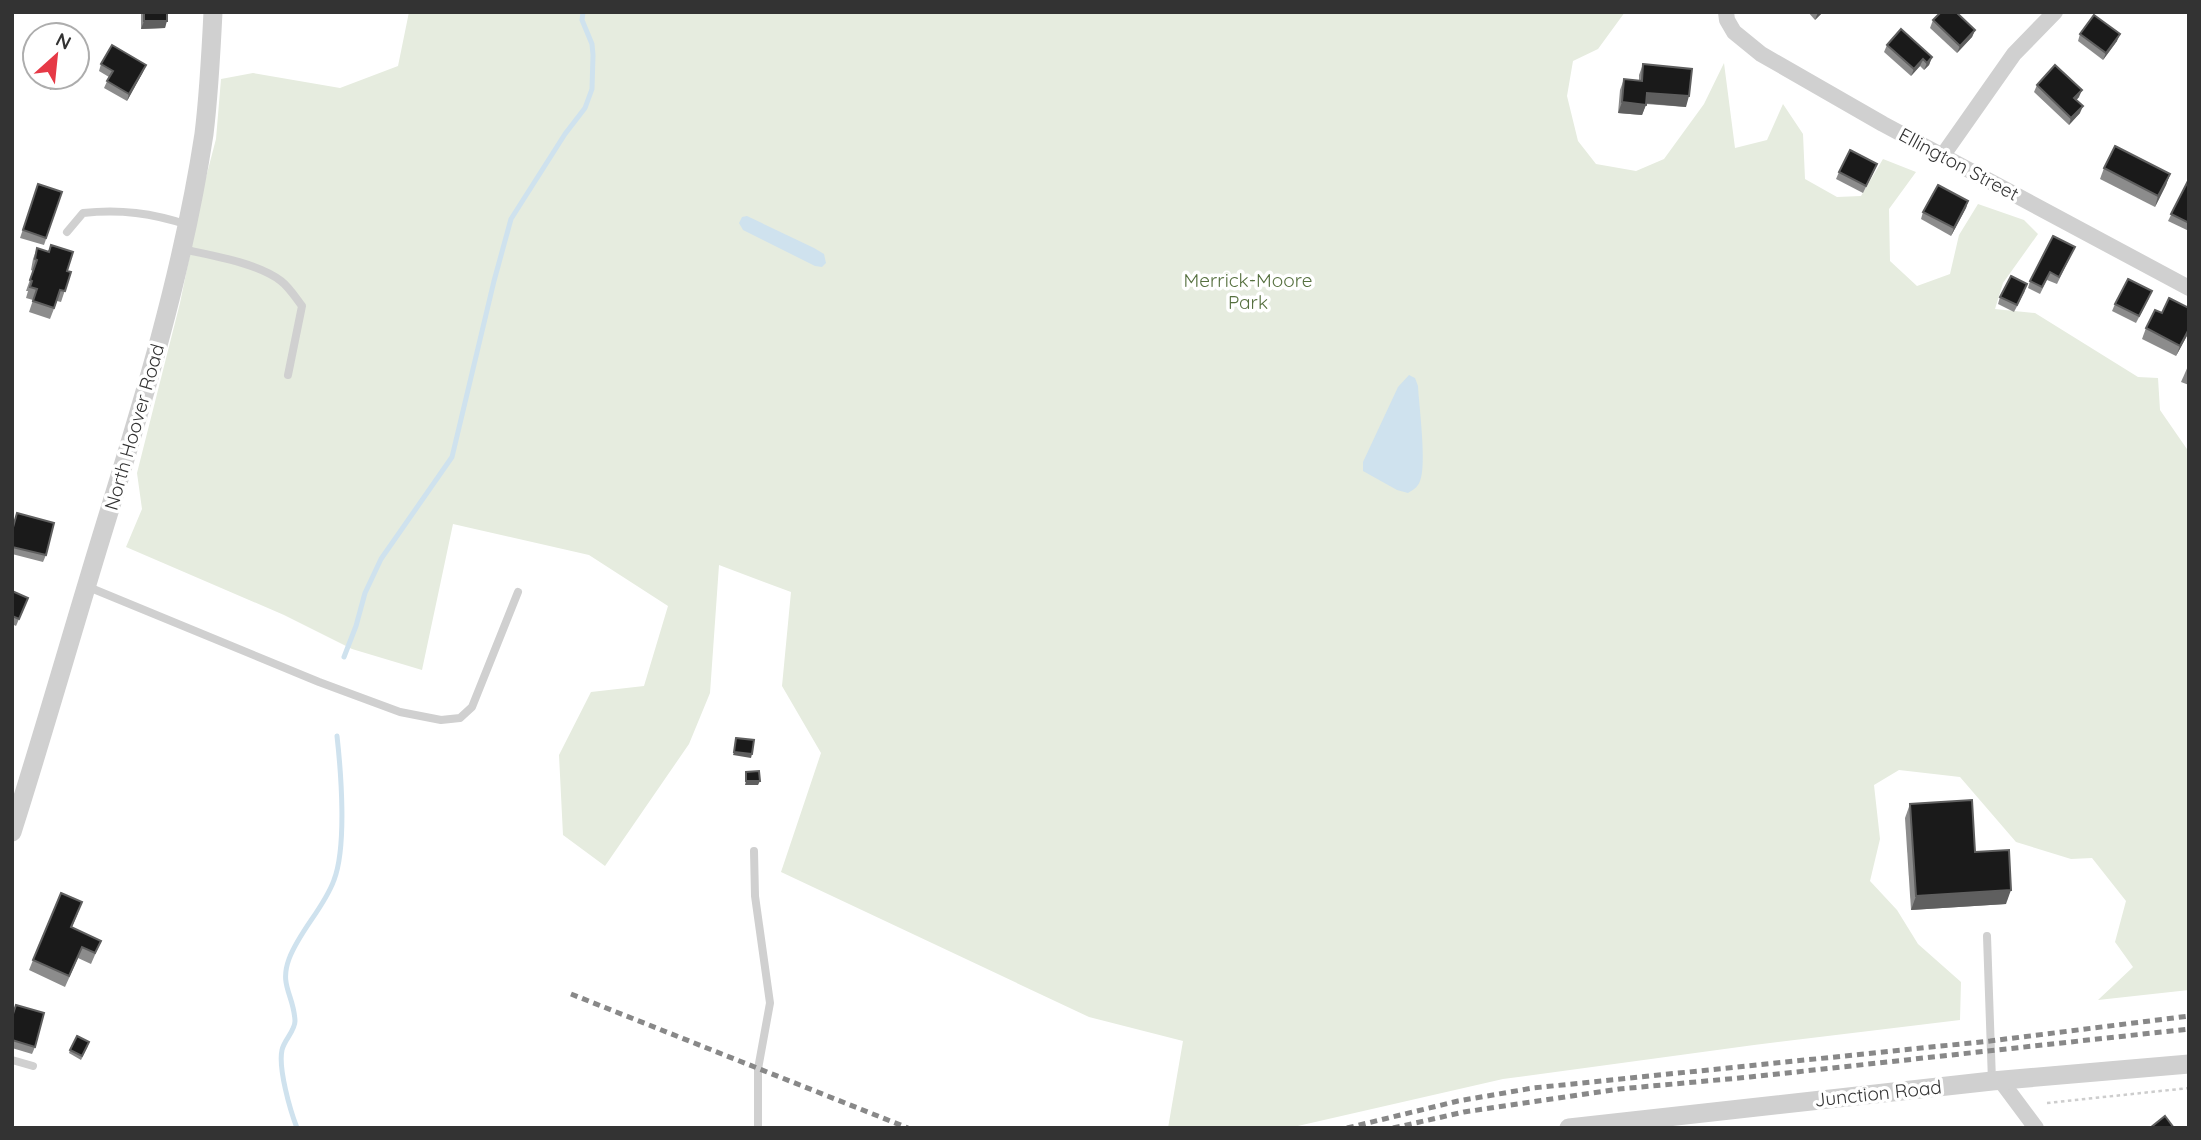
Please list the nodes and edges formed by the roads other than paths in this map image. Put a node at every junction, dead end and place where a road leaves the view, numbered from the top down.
1 (213, 12) edge
2 (1726, 12) edge
3 (2055, 12) edge
4 (1943, 155) junction
5 (188, 225) junction
6 (67, 232) dead end
7 (182, 249) junction
8 (2189, 288) edge
9 (288, 375) dead end
10 (86, 586) junction
11 (518, 592) dead end
12 (12, 832) edge
13 (754, 851) dead end
14 (1987, 936) dead end
15 (12, 1060) edge
16 (2189, 1064) edge
17 (33, 1066) dead end
18 (1996, 1081) junction
19 (758, 1128) edge
20 (1569, 1128) edge
21 (2036, 1128) edge

1 - 5 street, North Hoover Road
2 - 4 street, Ellington Street
3 - 4 street
4 - 8 street, Ellington Street
5 - 6 lane
5 - 7 street, North Hoover Road
7 - 9 lane
7 - 10 street, North Hoover Road
10 - 11 lane
10 - 12 street, North Hoover Road
13 - 19 lane
14 - 18 lane
15 - 17 lane
16 - 18 street, Junction Road
18 - 20 street, Junction Road
18 - 21 street

